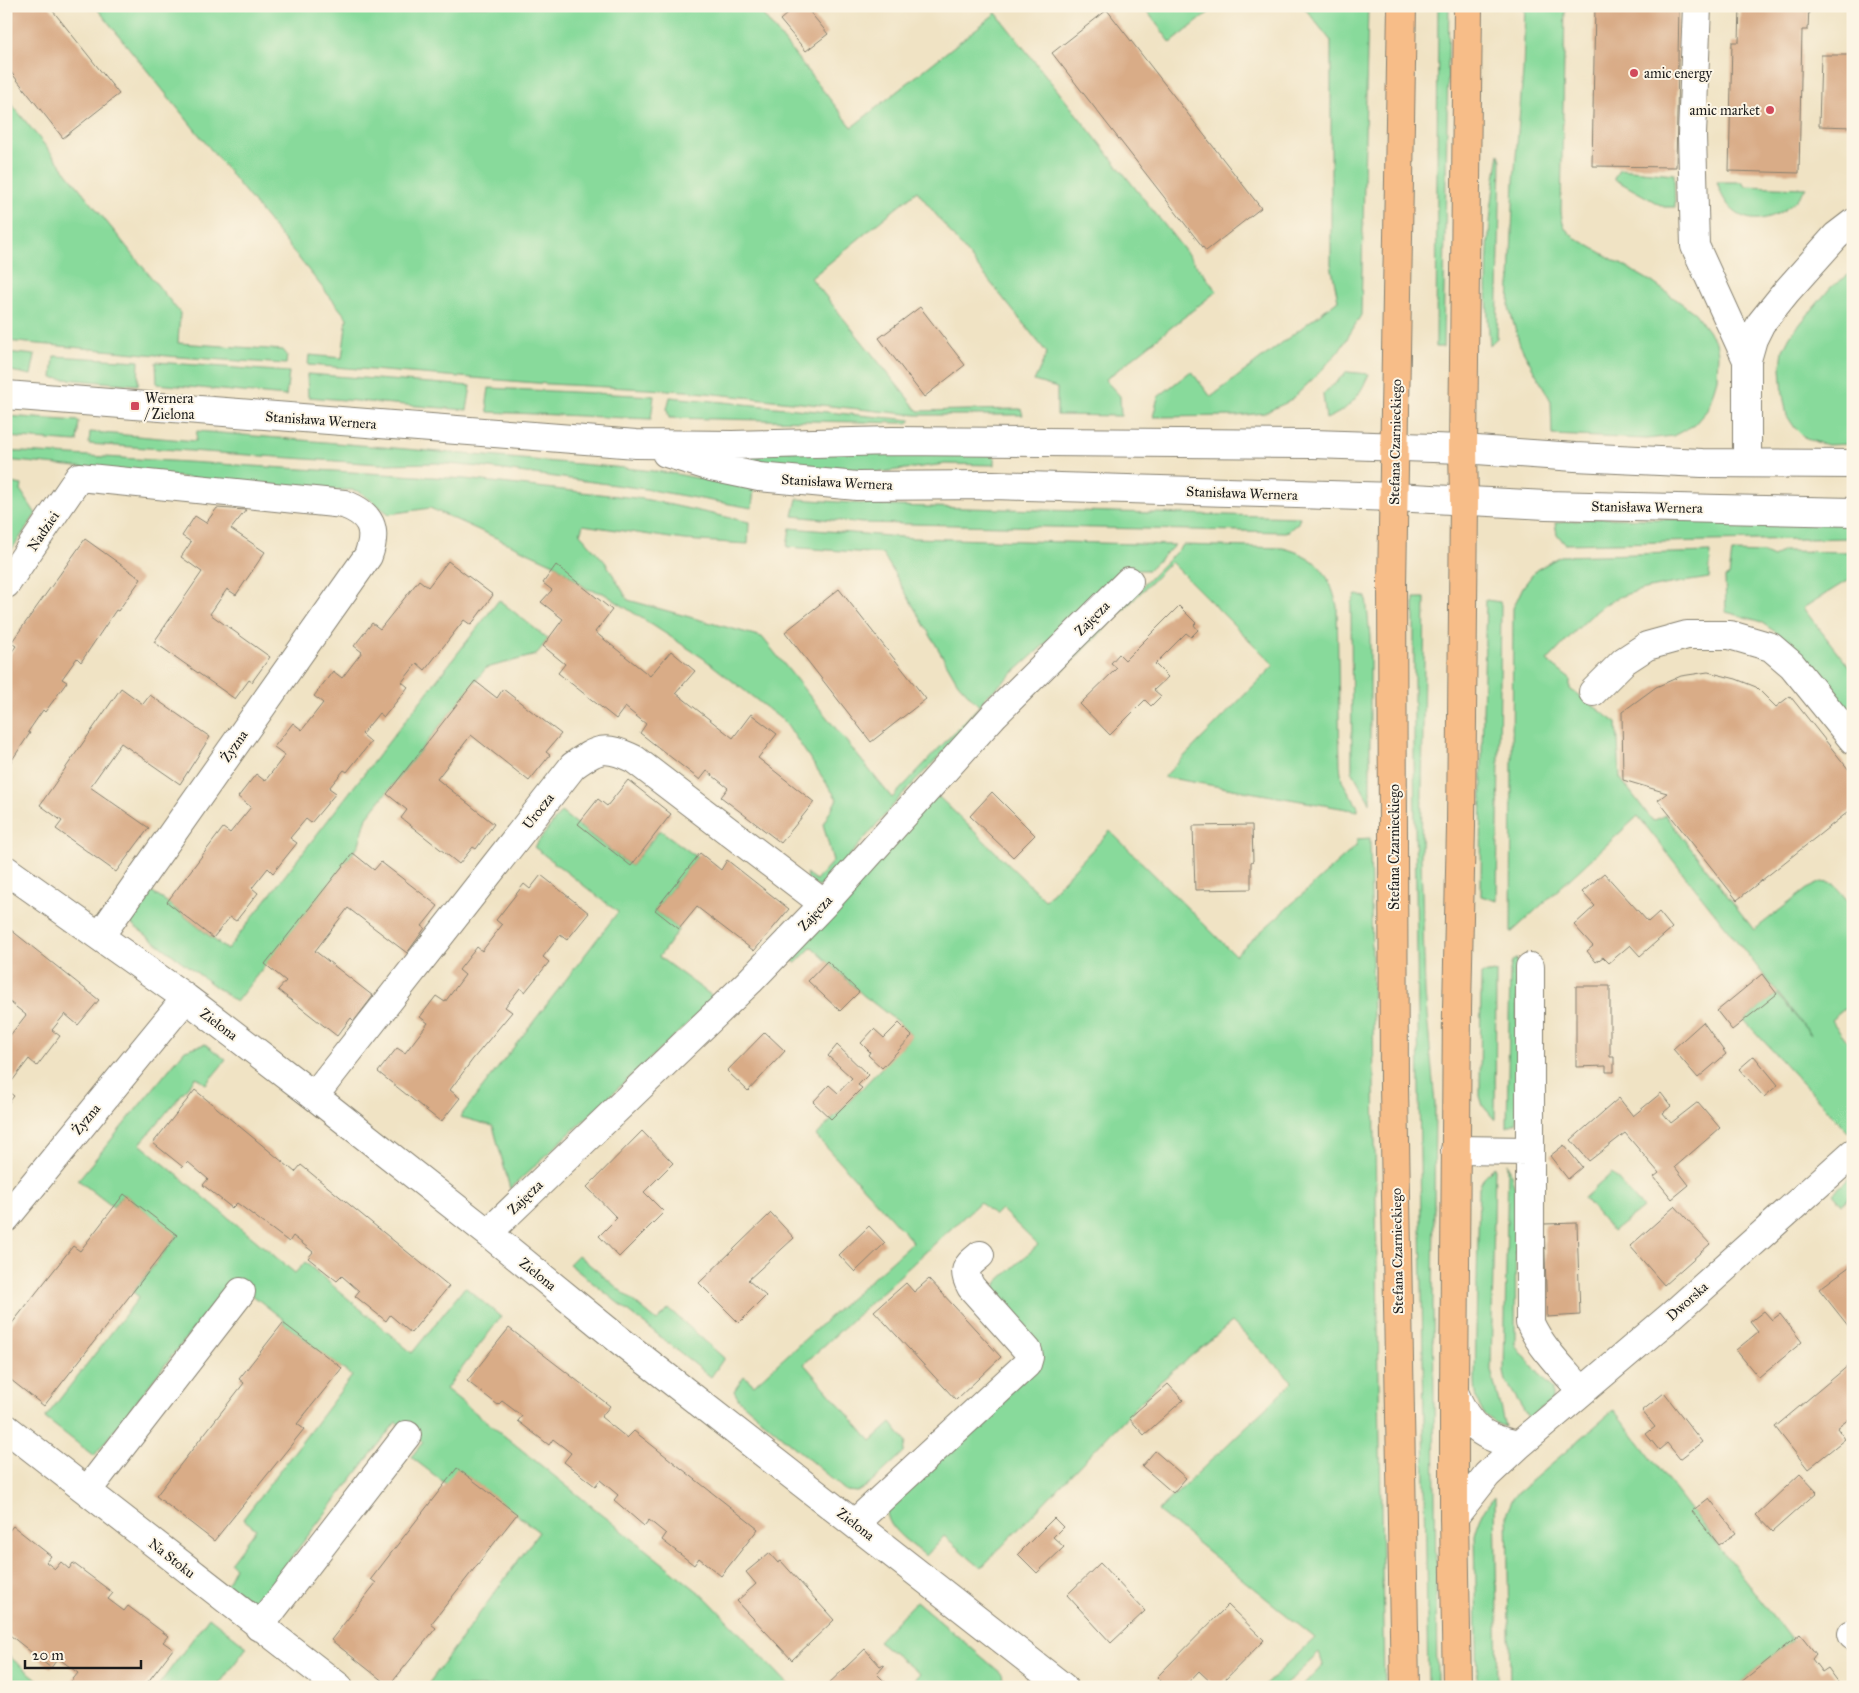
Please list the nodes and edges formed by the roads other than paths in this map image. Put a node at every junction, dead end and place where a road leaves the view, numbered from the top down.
1 (1402, 6) edge
2 (1468, 6) edge
3 (1697, 6) edge
4 (1853, 223) edge
5 (1747, 360) junction
6 (6, 395) edge
7 (636, 444) junction
8 (1394, 447) junction
9 (1463, 449) junction
10 (1747, 463) junction
11 (1853, 464) edge
12 (79, 477) joint
13 (1394, 497) junction
14 (1464, 500) junction
15 (1853, 512) edge
16 (1129, 581) dead end
17 (6, 584) edge
18 (1593, 692) dead end
19 (1853, 740) edge
20 (6, 870) edge
21 (824, 904) junction
22 (100, 936) junction
23 (1530, 968) dead end
24 (186, 998) junction
25 (314, 1096) junction
26 (1455, 1150) junction
27 (1530, 1150) junction
28 (1853, 1153) edge
29 (6, 1218) edge
30 (488, 1233) junction
31 (980, 1255) dead end
32 (241, 1292) dead end
33 (1582, 1391) junction
34 (1454, 1392) junction
35 (6, 1428) edge
36 (407, 1435) dead end
37 (1519, 1445) junction
38 (87, 1491) junction
39 (1454, 1517) junction
40 (855, 1523) junction
41 (259, 1627) junction
42 (338, 1687) edge
43 (1063, 1687) edge
44 (1406, 1687) edge
45 (1457, 1687) edge

1 - 8 main road, Stefana Czarnieckiego
2 - 9 main road
3 - 5 street
4 - 5 street
5 - 10 street
6 - 7 street, Stanisława Wernera
7 - 8 street, Stanisława Wernera
7 - 13 street, Stanisława Wernera
8 - 9 street, Stanisława Wernera
8 - 13 main road, Stefana Czarnieckiego
9 - 10 street, Stanisława Wernera
9 - 14 main road
10 - 11 street, Stanisława Wernera
12 - 17 street, Nadziei
12 - 22 street, Żyzna
13 - 14 street, Stanisława Wernera
13 - 44 main road, Stefana Czarnieckiego
14 - 15 street, Stanisława Wernera
14 - 26 main road
16 - 21 street, Zajęcza
18 - 19 street
20 - 22 street, Zielona
21 - 25 street, Urocza
21 - 30 street, Zajęcza
22 - 24 street, Zielona
23 - 27 street
24 - 25 street, Zielona
24 - 29 street, Żyzna
25 - 30 street, Zielona
26 - 27 street
26 - 34 main road
27 - 33 street
28 - 33 street, Dworska
30 - 40 street, Zielona
31 - 40 street
32 - 38 street
33 - 37 street, Dworska
34 - 37 street
34 - 39 main road
35 - 38 street, Na Stoku
36 - 41 street
37 - 39 street, Dworska
38 - 41 street, Na Stoku
39 - 45 main road
40 - 43 street, Zielona
41 - 42 street, Na Stoku

